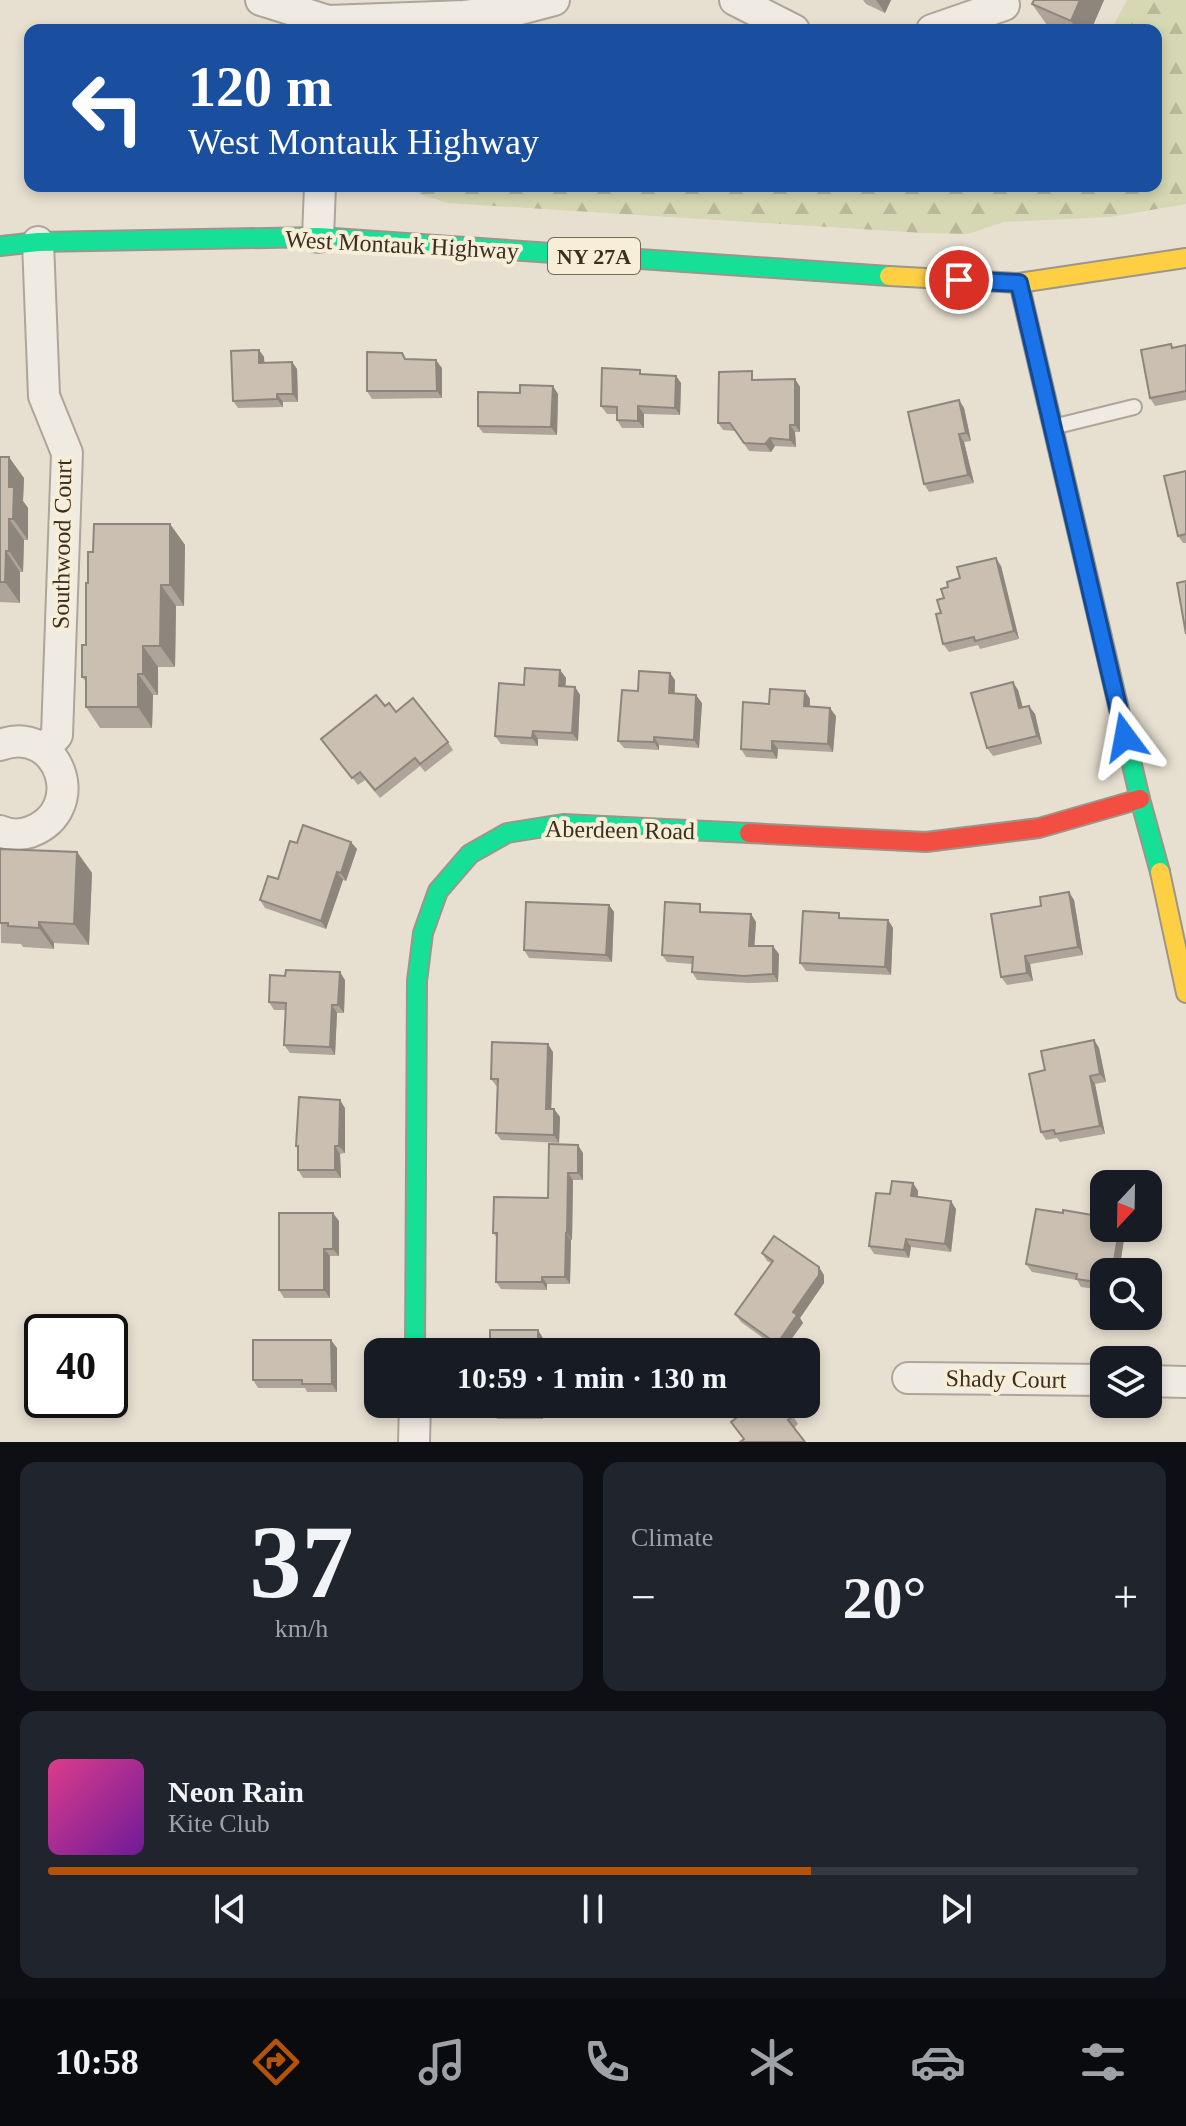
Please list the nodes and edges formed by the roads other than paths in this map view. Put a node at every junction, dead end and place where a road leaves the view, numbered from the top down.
1 (554, 0) edge
2 (735, 0) edge
3 (264, 1) edge
4 (1004, 5) dead end
5 (325, 24) edge
6 (343, 24) edge
7 (782, 24) edge
8 (949, 24) edge
9 (320, 192) edge
10 (318, 237) junction
11 (38, 242) junction
12 (0, 246) edge
13 (1186, 258) edge
14 (1019, 283) junction
15 (1134, 407) dead end
16 (1053, 427) junction
17 (0, 745) edge
18 (44, 750) junction
19 (1140, 799) junction
20 (0, 831) edge
21 (1186, 993) edge
22 (415, 1338) edge
23 (908, 1378) dead end
24 (1090, 1380) edge
25 (1162, 1382) edge
26 (1186, 1383) edge
27 (415, 1418) edge
28 (414, 1442) edge

1 - 6 street
2 - 7 street
3 - 5 street
4 - 8 street
9 - 10 street
10 - 11 street, West Montauk Highway / NY 27A
10 - 14 street, West Montauk Highway / NY 27A
11 - 12 street, West Montauk Highway / NY 27A
11 - 18 street, Southwood Court
13 - 14 street, West Montauk Highway / NY 27A
14 - 16 street
15 - 16 lane
16 - 19 street
17 - 18 street
18 - 20 street
19 - 21 street
19 - 22 street, Aberdeen Road
23 - 24 street, Shady Court
25 - 26 street
27 - 28 street

